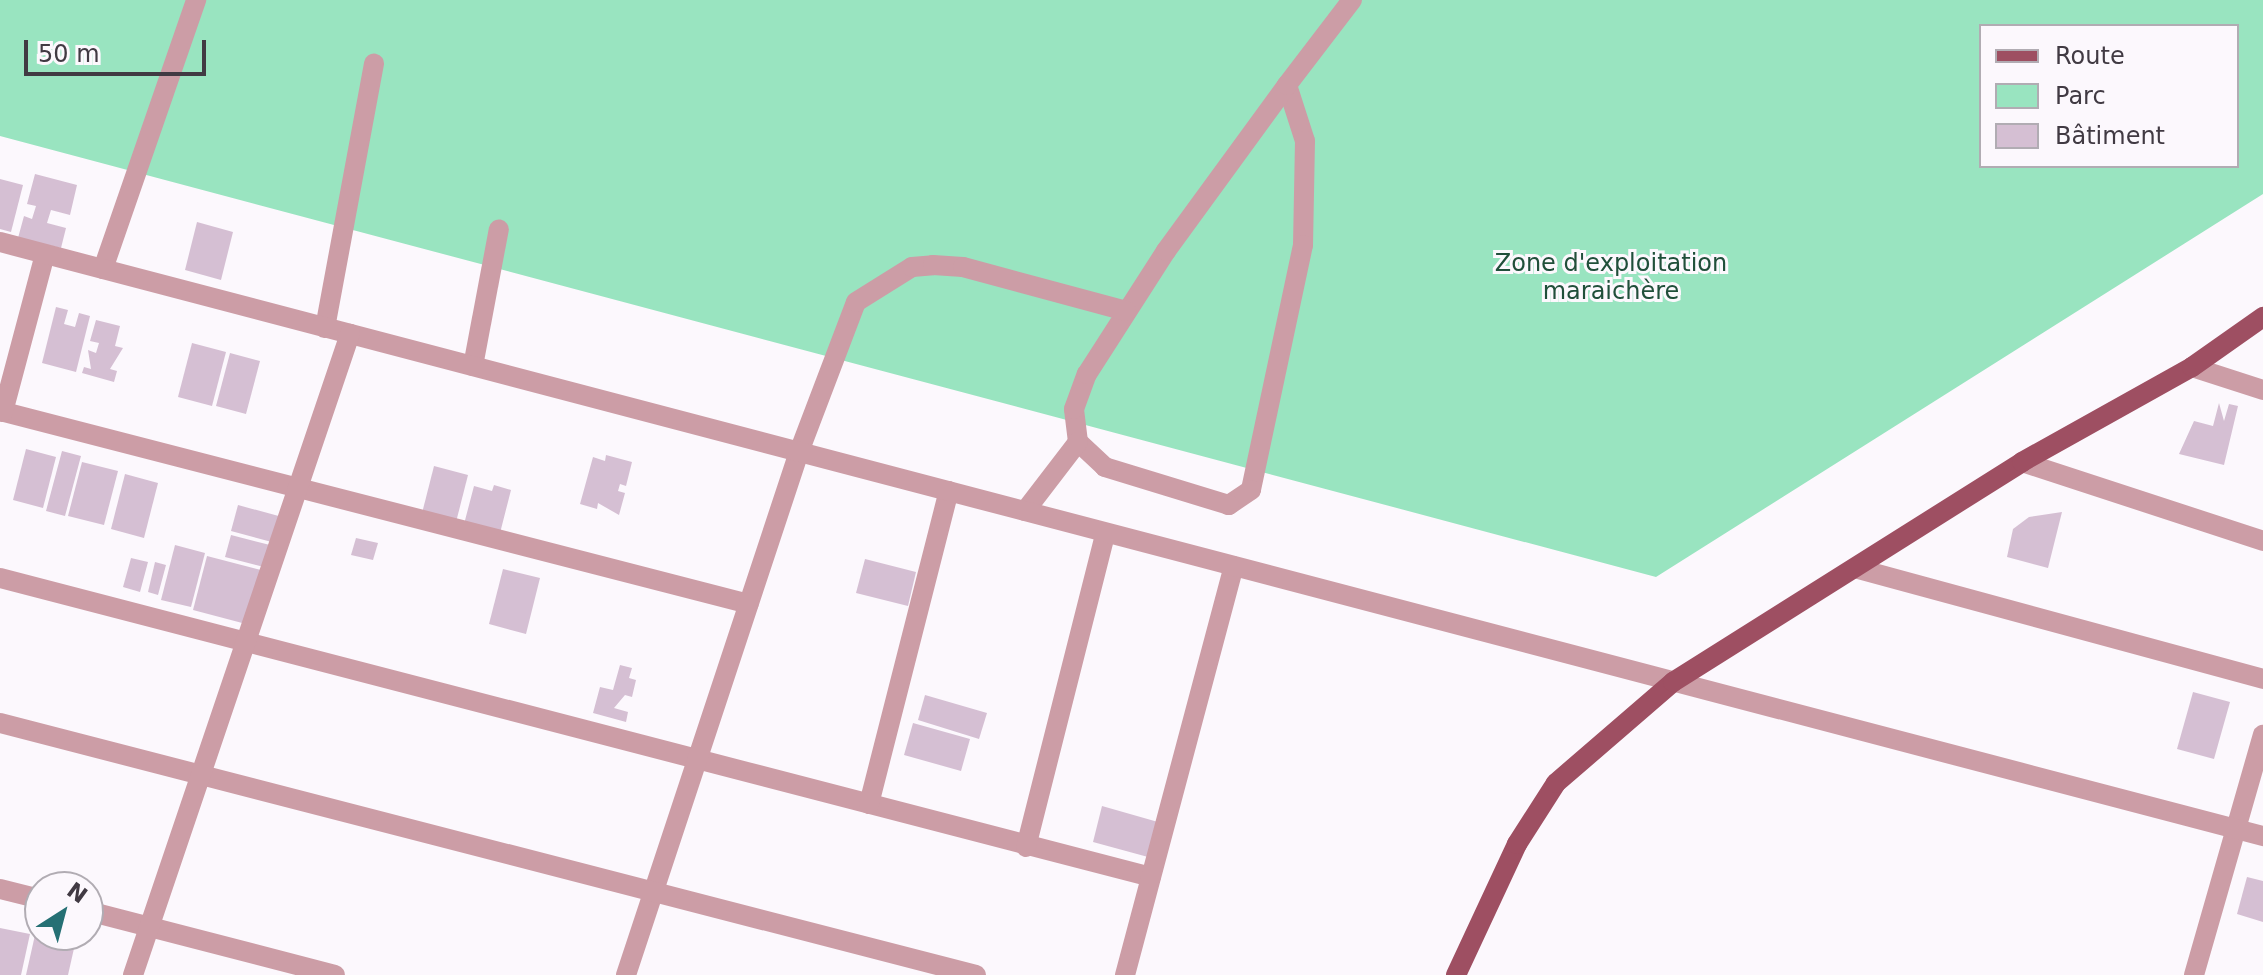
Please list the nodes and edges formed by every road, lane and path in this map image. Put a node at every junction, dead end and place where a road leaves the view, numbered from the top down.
1 (196, 0) edge
2 (1352, 0) edge
3 (374, 64) dead end
4 (1287, 85) junction
5 (499, 229) dead end
6 (0, 242) edge
7 (45, 254) junction
8 (103, 269) junction
9 (1126, 311) junction
10 (2263, 317) edge
11 (325, 328) junction
12 (350, 334) junction
13 (473, 366) junction
14 (2192, 367) junction
15 (2263, 390) edge
16 (2, 412) edge
17 (1078, 442) junction
18 (799, 452) junction
19 (2022, 462) junction
20 (299, 488) junction
21 (949, 491) junction
22 (1025, 511) junction
23 (1105, 535) junction
24 (2263, 541) edge
25 (1234, 566) junction
26 (1855, 568) junction
27 (0, 578) edge
28 (749, 604) junction
29 (248, 643) junction
30 (2263, 679) edge
31 (1673, 682) junction
32 (0, 723) edge
33 (2263, 735) edge
34 (699, 759) junction
35 (203, 777) junction
36 (869, 804) junction
37 (2236, 829) junction
38 (2263, 836) edge
39 (1026, 847) junction
40 (1151, 877) junction
41 (0, 889) edge
42 (653, 892) junction
43 (24, 895) edge
44 (104, 915) edge
45 (147, 926) junction
46 (1467, 965) edge
47 (133, 975) edge
48 (335, 975) edge
49 (626, 975) edge
50 (976, 975) edge
51 (1125, 975) edge
52 (1456, 975) edge
53 (2194, 975) edge

1 - 8 street
2 - 4 street
3 - 11 street
4 - 9 street
4 - 17 street
5 - 13 street
6 - 7 street
7 - 8 street
7 - 16 street
8 - 11 street
9 - 17 street
9 - 18 street
10 - 14 main road
11 - 12 street
12 - 13 street
12 - 20 street
13 - 18 street
14 - 15 street
14 - 19 main road
16 - 20 street
17 - 22 street
18 - 21 street
18 - 28 street
19 - 24 street
19 - 26 main road
20 - 28 street
20 - 29 street
21 - 22 street
21 - 36 street
22 - 23 street
23 - 25 street
23 - 39 street
25 - 31 street
25 - 40 street
26 - 30 street
26 - 31 main road
27 - 29 street
28 - 34 street
29 - 34 street
29 - 35 street
31 - 37 street
31 - 46 main road
32 - 35 street
33 - 37 street
34 - 36 street
34 - 42 street
35 - 42 street
35 - 45 street
36 - 39 street
37 - 38 street
37 - 53 street
39 - 40 street
40 - 51 street
41 - 43 street
42 - 49 street
42 - 50 street
44 - 45 street
45 - 47 street
45 - 48 street
46 - 52 main road

